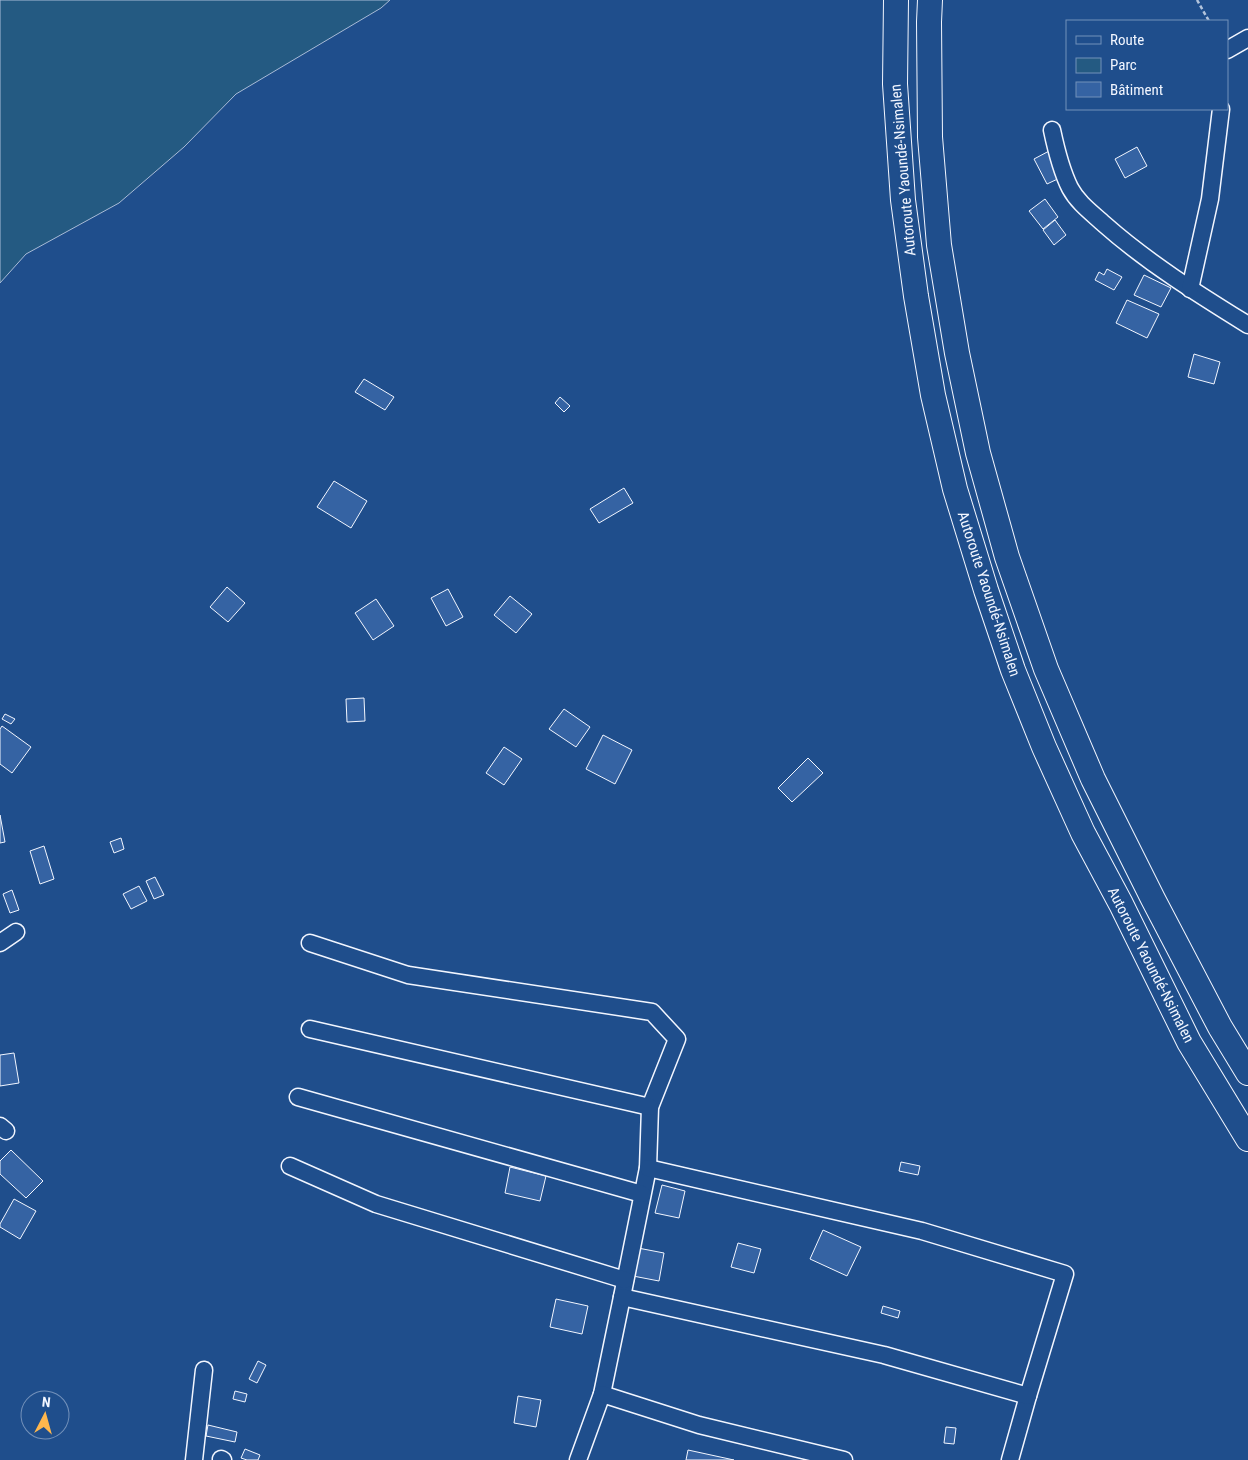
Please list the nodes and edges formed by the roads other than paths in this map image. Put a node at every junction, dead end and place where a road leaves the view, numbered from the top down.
1 (896, 0) edge
2 (930, 0) edge
3 (1248, 38) edge
4 (1228, 49) edge
5 (1221, 110) edge
6 (1052, 130) dead end
7 (1190, 288) junction
8 (1248, 325) edge
9 (16, 932) dead end
10 (310, 943) dead end
11 (0, 944) edge
12 (310, 1029) dead end
13 (1248, 1073) edge
14 (298, 1097) dead end
15 (650, 1107) junction
16 (1248, 1139) edge
17 (290, 1166) dead end
18 (648, 1168) junction
19 (642, 1194) junction
20 (626, 1280) junction
21 (622, 1297) junction
22 (204, 1370) dead end
23 (602, 1394) junction
24 (1028, 1396) junction
25 (793, 1454) edge
26 (194, 1460) edge
27 (578, 1460) edge
28 (844, 1460) edge
29 (1010, 1460) edge

1 - 16 highway, Autoroute Yaoundé-Nsimalen
2 - 13 highway, Autoroute Yaoundé-Nsimalen
3 - 4 street
5 - 7 street
6 - 7 street
7 - 8 street
9 - 11 street
10 - 15 street
12 - 15 street
14 - 19 street
15 - 18 street
17 - 20 street
18 - 19 street
18 - 24 street
19 - 20 street
20 - 21 street
21 - 23 street
21 - 24 street
22 - 26 street
23 - 25 street
23 - 27 street
24 - 29 street
25 - 28 street

